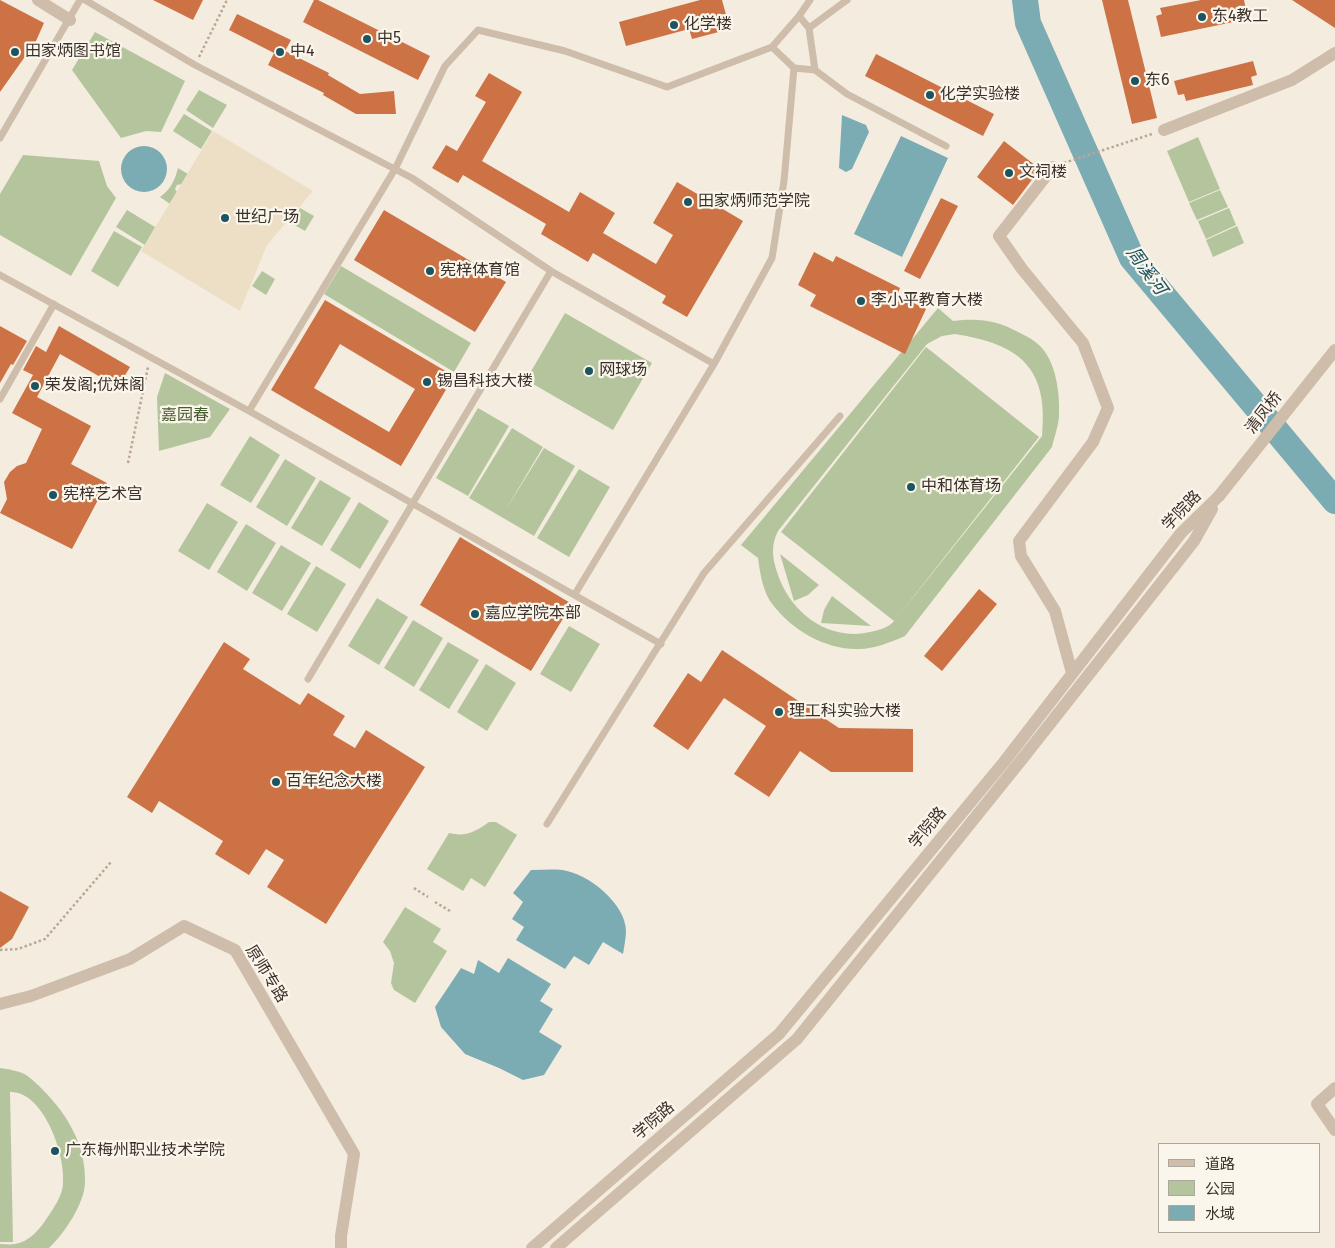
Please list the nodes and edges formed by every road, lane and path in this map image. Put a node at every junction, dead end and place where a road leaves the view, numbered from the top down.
1 (38, 0) edge
2 (80, 0) edge
3 (85, 0) edge
4 (227, 0) edge
5 (810, 0) edge
6 (847, 0) edge
7 (799, 16) junction
8 (70, 20) junction
9 (809, 28) junction
10 (772, 47) junction
11 (1335, 52) edge
12 (195, 65) junction
13 (794, 68) junction
14 (815, 70) junction
15 (1164, 130) joint
16 (0, 138) edge
17 (946, 146) dead end
18 (1053, 167) joint
19 (395, 169) junction
20 (551, 271) junction
21 (0, 275) edge
22 (54, 304) junction
23 (1335, 350) edge
24 (150, 356) junction
25 (714, 364) junction
26 (0, 399) edge
27 (249, 410) junction
28 (840, 416) dead end
29 (128, 463) dead end
30 (1219, 496) junction
31 (413, 504) junction
32 (575, 594) junction
33 (661, 644) junction
34 (1072, 673) junction
35 (308, 679) dead end
36 (547, 824) dead end
37 (111, 862) dead end
38 (414, 888) dead end
39 (428, 897) dead end
40 (435, 902) dead end
41 (450, 911) dead end
42 (0, 950) edge
43 (0, 1004) edge
44 (1335, 1088) edge
45 (1335, 1130) edge
46 (341, 1248) edge
47 (532, 1248) edge
48 (556, 1248) edge

1 - 8 street
2 - 8 lane
3 - 12 lane
4 - 12 path
5 - 7 lane
6 - 9 lane
7 - 9 lane
7 - 10 lane
8 - 16 lane
9 - 14 lane
10 - 13 lane
10 - 19 lane
11 - 15 street
12 - 19 lane
13 - 14 lane
13 - 25 lane
14 - 17 lane
15 - 18 path
18 - 34 street
19 - 20 lane
19 - 27 lane
20 - 25 lane
20 - 31 lane
21 - 22 lane
22 - 24 lane
22 - 26 lane
23 - 30 street, 清凤桥
24 - 27 lane
24 - 29 path
25 - 32 lane
27 - 31 lane
28 - 33 lane
30 - 34 street, 学院路
30 - 48 street, 学院路
31 - 32 lane
31 - 35 lane
32 - 33 lane
33 - 36 lane
34 - 47 street, 学院路
37 - 42 path
38 - 39 path
40 - 41 path
43 - 46 street, 原师专路
44 - 45 street

